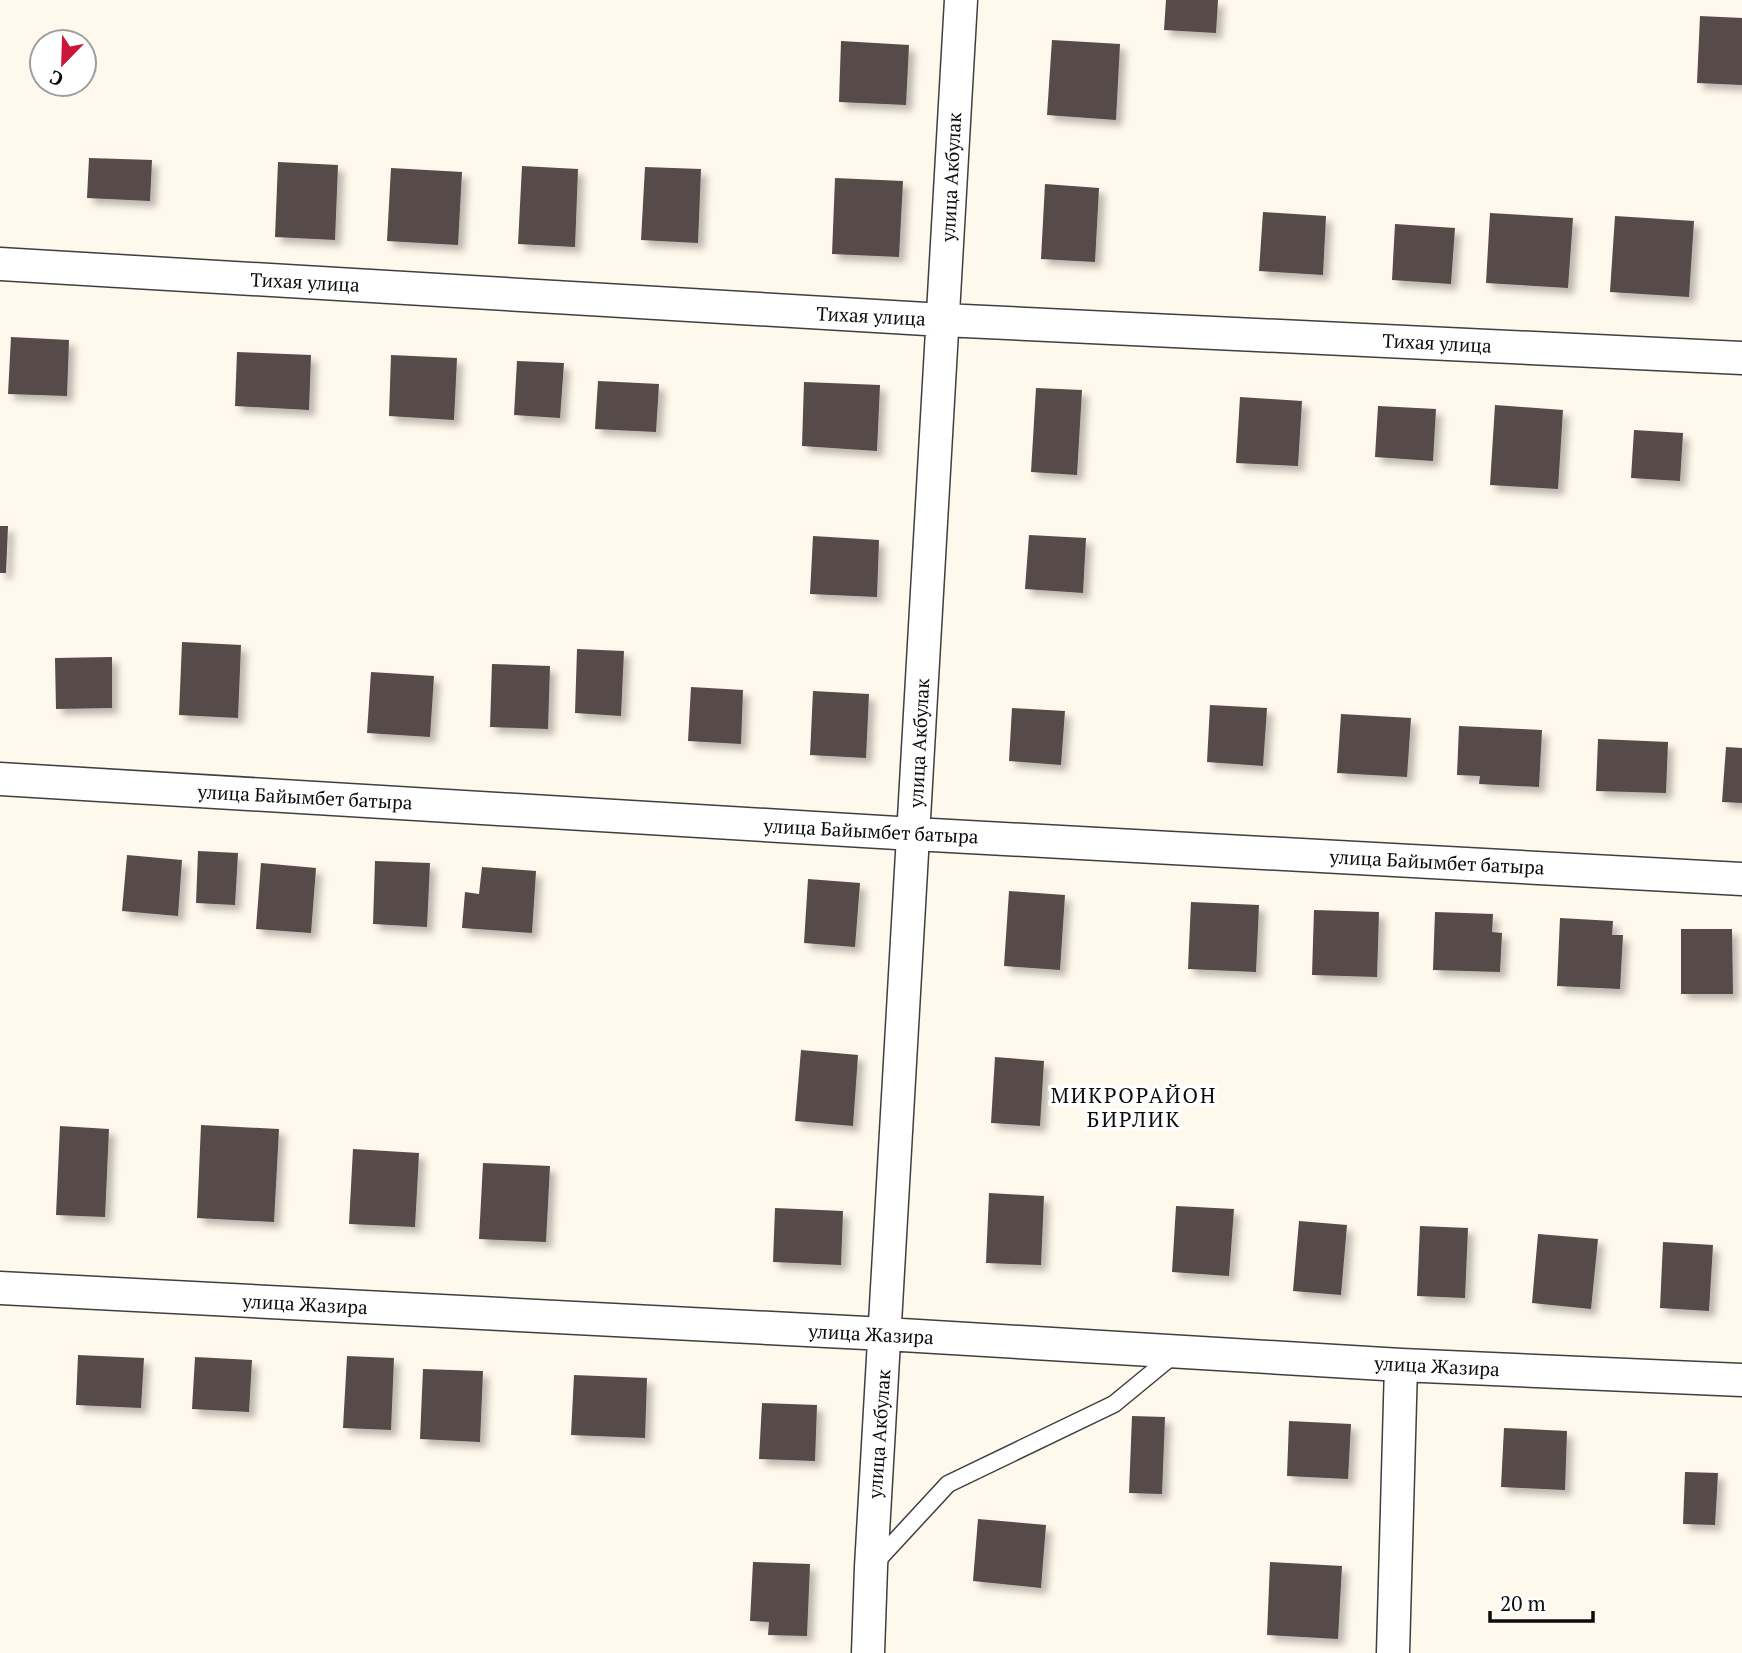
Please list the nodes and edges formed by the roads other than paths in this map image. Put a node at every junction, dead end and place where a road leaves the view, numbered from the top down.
1 (961, 0) edge
2 (0, 264) edge
3 (943, 320) junction
4 (1742, 358) edge
5 (0, 779) edge
6 (914, 834) junction
7 (1742, 879) edge
8 (0, 1288) edge
9 (886, 1334) junction
10 (1178, 1351) junction
11 (1401, 1365) junction
12 (1742, 1380) edge
13 (871, 1567) junction
14 (868, 1653) edge
15 (1393, 1653) edge

1 - 3 street, улица Акбулак
2 - 3 street, Тихая улица
3 - 4 street, Тихая улица
3 - 6 street, улица Акбулак
5 - 6 street, улица Байымбет батыра
6 - 7 street, улица Байымбет батыра
6 - 9 street, улица Акбулак
8 - 9 street, улица Жазира
9 - 10 street, улица Жазира
9 - 13 street, улица Акбулак
10 - 11 street, улица Жазира
10 - 13 lane
11 - 12 street, улица Жазира
11 - 15 street
13 - 14 street, улица Акбулак

